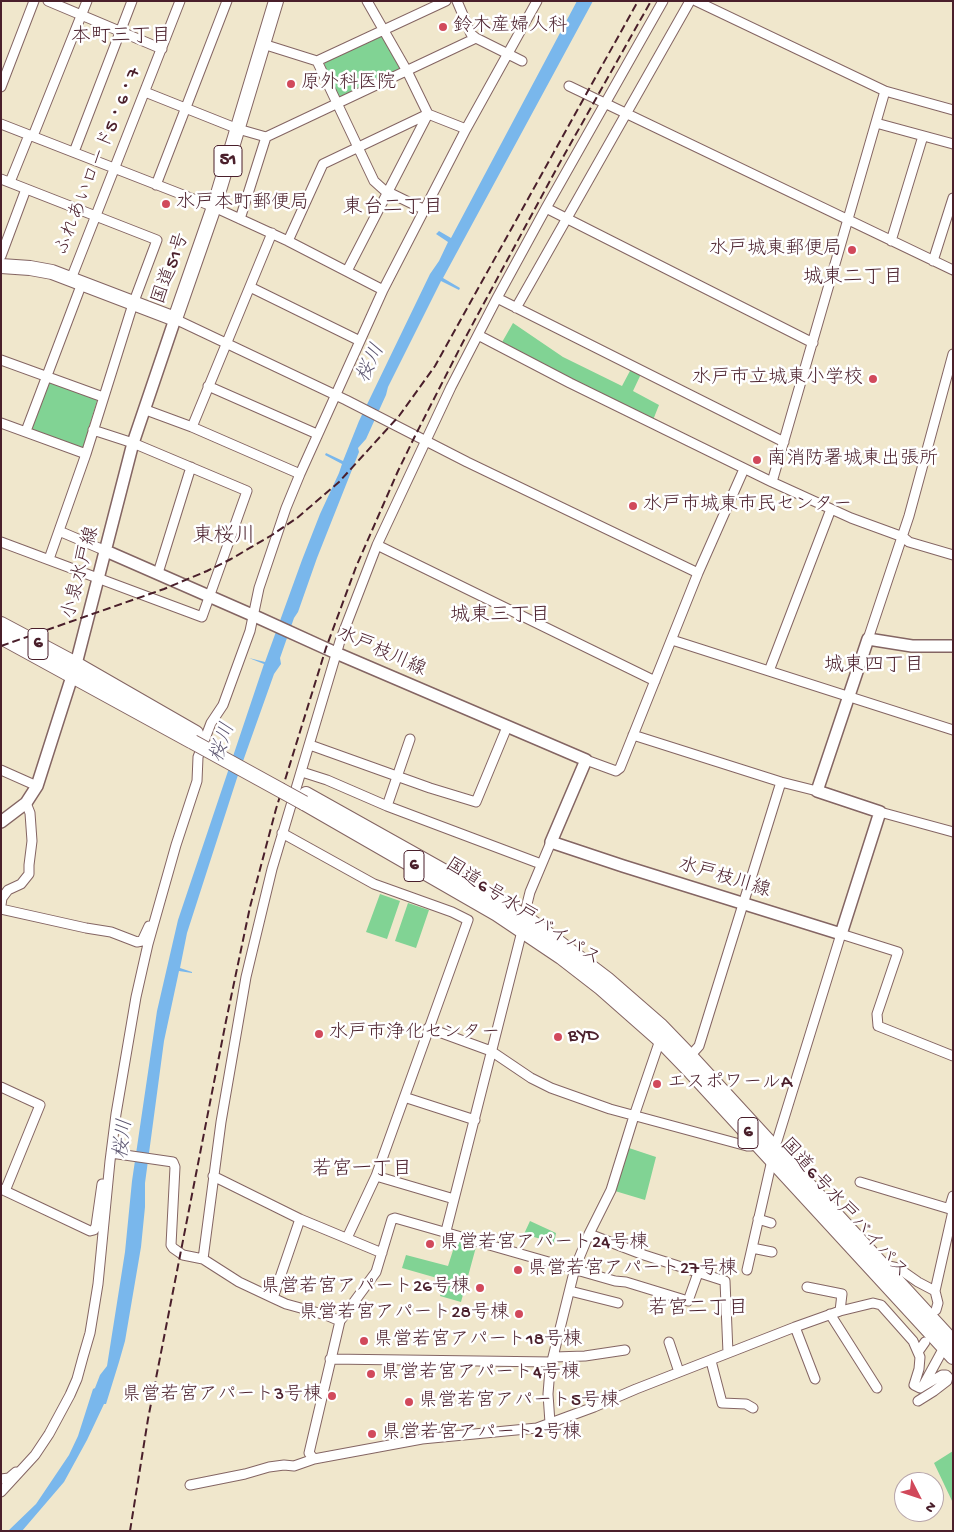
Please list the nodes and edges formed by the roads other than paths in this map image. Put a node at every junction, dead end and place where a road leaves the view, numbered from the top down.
1 (34, 1) edge
2 (48, 1) edge
3 (87, 1) edge
4 (132, 1) edge
5 (180, 1) edge
6 (227, 1) edge
7 (276, 1) edge
8 (367, 1) edge
9 (446, 1) edge
10 (456, 1) edge
11 (537, 1) edge
12 (663, 1) edge
13 (690, 1) edge
14 (696, 1) edge
15 (81, 14) junction
16 (383, 29) junction
17 (120, 31) junction
18 (476, 38) junction
19 (262, 44) junction
20 (162, 48) junction
21 (508, 53) junction
22 (317, 61) junction
23 (522, 61) dead end
24 (407, 71) junction
25 (569, 86) dead end
26 (1, 87) edge
27 (886, 91) junction
28 (145, 92) junction
29 (338, 104) junction
30 (605, 104) junction
31 (186, 108) junction
32 (953, 110) edge
33 (428, 114) junction
34 (626, 114) junction
35 (876, 123) junction
36 (1, 124) edge
37 (238, 129) junction
38 (466, 129) junction
39 (31, 135) junction
40 (923, 136) junction
41 (266, 137) junction
42 (953, 144) edge
43 (358, 148) junction
44 (74, 152) junction
45 (115, 168) junction
46 (6, 181) edge
47 (156, 185) junction
48 (26, 189) junction
49 (388, 192) junction
50 (953, 198) edge
51 (214, 207) junction
52 (546, 208) junction
53 (425, 210) junction
54 (96, 216) junction
55 (240, 219) junction
56 (567, 219) junction
57 (848, 220) junction
58 (272, 233) junction
59 (288, 241) junction
60 (892, 241) junction
61 (1, 256) edge
62 (933, 261) junction
63 (1, 266) edge
64 (953, 270) edge
65 (347, 271) junction
66 (76, 281) junction
67 (250, 287) junction
68 (383, 290) junction
69 (497, 298) junction
70 (134, 304) junction
71 (516, 308) junction
72 (175, 319) junction
73 (478, 336) junction
74 (360, 341) junction
75 (226, 342) junction
76 (813, 342) junction
77 (953, 354) edge
78 (1, 360) edge
79 (47, 377) junction
80 (208, 386) junction
81 (336, 395) junction
82 (102, 397) junction
83 (146, 410) junction
84 (1, 423) edge
85 (192, 428) junction
86 (93, 430) junction
87 (26, 431) junction
88 (317, 434) junction
89 (426, 440) junction
90 (784, 442) junction
91 (133, 443) junction
92 (86, 454) junction
93 (191, 467) junction
94 (744, 469) junction
95 (300, 474) junction
96 (772, 482) junction
97 (831, 509) junction
98 (59, 531) junction
99 (903, 537) junction
100 (1, 542) edge
101 (377, 545) junction
102 (106, 551) junction
103 (953, 555) edge
104 (49, 559) junction
105 (158, 573) junction
106 (698, 573) junction
107 (98, 578) junction
108 (210, 596) junction
109 (256, 616) junction
110 (1, 624) edge
111 (1, 637) edge
112 (868, 639) junction
113 (672, 640) junction
114 (953, 646) edge
115 (336, 653) junction
116 (74, 670) junction
117 (769, 671) junction
118 (655, 681) junction
119 (847, 696) junction
120 (507, 727) junction
121 (953, 730) edge
122 (633, 735) junction
123 (410, 739) dead end
124 (310, 745) junction
125 (586, 760) junction
126 (1, 770) edge
127 (302, 772) junction
128 (397, 777) junction
129 (781, 782) junction
130 (37, 786) junction
131 (817, 792) junction
132 (305, 798) junction
133 (26, 803) junction
134 (387, 806) junction
135 (880, 812) junction
136 (1, 822) edge
137 (953, 832) edge
138 (282, 833) junction
139 (551, 842) junction
140 (541, 864) junction
141 (743, 904) junction
142 (1, 905) edge
143 (1, 909) edge
144 (156, 915) junction
145 (524, 916) junction
146 (522, 931) junction
147 (842, 934) junction
148 (428, 1028) junction
149 (660, 1040) junction
150 (491, 1051) junction
151 (690, 1056) junction
152 (953, 1056) edge
153 (1, 1087) edge
154 (408, 1098) dead end
155 (634, 1116) junction
156 (475, 1120) junction
157 (756, 1143) junction
158 (771, 1154) junction
159 (112, 1156) junction
160 (213, 1176) junction
161 (376, 1176) junction
162 (860, 1182) dead end
163 (3, 1190) edge
164 (953, 1196) edge
165 (454, 1199) junction
166 (952, 1210) edge
167 (300, 1219) junction
168 (758, 1219) junction
169 (772, 1222) dead end
170 (446, 1231) junction
171 (589, 1234) junction
172 (347, 1238) junction
173 (752, 1248) junction
174 (382, 1252) junction
175 (772, 1252) dead end
176 (203, 1259) junction
177 (884, 1265) junction
178 (575, 1268) junction
179 (747, 1270) dead end
180 (698, 1273) junction
181 (807, 1287) dead end
182 (570, 1291) junction
183 (934, 1291) junction
184 (273, 1298) junction
185 (618, 1303) dead end
186 (936, 1310) dead end
187 (840, 1311) junction
188 (830, 1314) junction
189 (340, 1321) junction
190 (795, 1327) junction
191 (669, 1342) dead end
192 (925, 1342) dead end
193 (951, 1348) edge
194 (625, 1350) dead end
195 (918, 1352) junction
196 (728, 1353) junction
197 (330, 1359) junction
198 (553, 1359) junction
199 (711, 1361) junction
200 (680, 1372) junction
201 (815, 1379) dead end
202 (877, 1388) dead end
203 (920, 1388) junction
204 (918, 1401) dead end
205 (753, 1408) dead end
206 (550, 1424) junction
207 (314, 1458) junction
208 (28, 1463) junction
209 (1, 1479) edge
210 (190, 1485) dead end
211 (1, 1492) edge

1 - 26 street
2 - 15 street
3 - 15 street
4 - 17 street
5 - 20 street, ふれあいロード5・6・7
6 - 31 street
7 - 19 highway, 国道51号 / 51
8 - 16 street
9 - 16 street
10 - 18 street
11 - 21 street
12 - 30 street
13 - 34 street
14 - 27 street
15 - 17 street
15 - 39 street
16 - 22 street
16 - 24 street
17 - 20 street
17 - 44 street
18 - 21 street
18 - 24 street
19 - 22 street
19 - 37 highway, 国道51号 / 51
20 - 28 street, ふれあいロード5・6・7
21 - 23 street
21 - 38 street
22 - 29 street
24 - 29 street
24 - 33 street
25 - 30 street
27 - 32 street
27 - 35 street
28 - 31 street
28 - 45 street, ふれあいロード5・6・7
29 - 41 street
29 - 43 street
30 - 34 street
30 - 52 street
31 - 37 street
31 - 47 street
33 - 38 street
33 - 43 street
33 - 49 street
34 - 56 street
34 - 57 street
35 - 40 street
35 - 57 street
36 - 39 street
37 - 41 street
37 - 51 highway, 国道51号 / 51
38 - 53 street
39 - 44 street
39 - 46 street
40 - 42 street
40 - 60 street
41 - 55 street
43 - 49 street
43 - 59 street
44 - 45 street
45 - 47 street
45 - 54 street, ふれあいロード5・6・7
46 - 48 street
47 - 51 street
48 - 54 street
48 - 61 street
49 - 53 street
49 - 65 street
50 - 62 street
51 - 55 street
51 - 72 highway, 国道51号 / 51
52 - 56 street
52 - 69 street
53 - 68 street
54 - 66 street, ふれあいロード5・6・7
54 - 70 street
55 - 58 street
56 - 71 street
56 - 76 street
57 - 60 street
57 - 76 street
58 - 59 street
58 - 67 street
59 - 65 street
60 - 62 street
62 - 64 street
63 - 66 highway, 国道51号
65 - 68 street
66 - 70 highway, 国道51号
66 - 79 street, ふれあいロード5・6・7
67 - 74 street
67 - 75 street
68 - 74 street
69 - 71 street
69 - 73 street
70 - 72 highway, 国道51号
70 - 82 street
71 - 90 street
72 - 75 street
72 - 83 main road, 小泉水戸線
73 - 89 street
73 - 94 street
74 - 81 street
75 - 80 street
75 - 81 street
76 - 90 street
77 - 99 street
78 - 79 street
79 - 82 street
79 - 87 street, ふれあいロード5・6・7
80 - 85 street
80 - 88 street
81 - 88 street
81 - 89 street
82 - 86 street
83 - 85 street
83 - 91 main road, 小泉水戸線
84 - 87 street
85 - 95 street
86 - 91 street
86 - 92 street
87 - 92 street
88 - 95 street
89 - 101 street
89 - 106 street
90 - 96 street
91 - 93 street
91 - 102 main road, 小泉水戸線
92 - 98 street
93 - 105 street
93 - 108 street
94 - 96 street
94 - 106 street
95 - 109 street
96 - 97 street
97 - 99 street
97 - 117 street
98 - 102 street
98 - 104 street
99 - 103 street
99 - 112 street
100 - 104 street
101 - 115 street
101 - 118 street
102 - 105 main road
102 - 107 main road, 小泉水戸線
104 - 107 street
105 - 108 main road
106 - 113 street
107 - 108 street
107 - 116 main road, 小泉水戸線
108 - 109 main road
109 - 115 main road, 水戸枝川線
109 - 144 street
110 - 116 highway, 国道6号水戸バイパス / 6
111 - 116 highway, 国道6号水戸バイパス / 6
112 - 114 main road
112 - 119 main road
113 - 117 street
113 - 118 street
115 - 120 main road, 水戸枝川線
115 - 124 street
116 - 130 main road, 小泉水戸線
116 - 132 highway, 国道6号水戸バイパス / 6
117 - 119 street
118 - 122 street
119 - 121 street
119 - 131 main road
120 - 125 main road, 水戸枝川線
120 - 128 street
122 - 125 street
122 - 129 street
123 - 128 street
124 - 127 street
124 - 128 street
125 - 139 main road
126 - 130 street
127 - 134 street
127 - 138 street
128 - 134 street
129 - 131 street
129 - 141 street
130 - 133 main road, 小泉水戸線
131 - 135 main road
132 - 145 highway, 国道6号水戸バイパス / 6
132 - 146 highway, 国道6号水戸バイパス / 6
133 - 136 main road, 小泉水戸線
133 - 142 street
134 - 140 street
135 - 137 street
135 - 147 main road
138 - 148 street
138 - 160 street
139 - 140 street
139 - 141 main road, 水戸枝川線
140 - 145 street
141 - 147 main road, 水戸枝川線
141 - 151 street
143 - 144 street
144 - 159 street
145 - 146 street
145 - 151 highway, 国道6号水戸バイパス / 6
146 - 149 highway, 国道6号水戸バイパス / 6
146 - 150 street
147 - 152 street
147 - 158 street
148 - 150 street
148 - 161 street
149 - 155 street
149 - 157 highway, 国道6号水戸バイパス / 6
150 - 155 street
150 - 156 street
151 - 158 highway, 国道6号水戸バイパス / 6
153 - 163 street
154 - 156 street
155 - 157 street
155 - 171 street
156 - 165 street
157 - 158 highway, 国道6号水戸バイパス / 6
158 - 168 street
158 - 177 highway, 国道6号水戸バイパス / 6
158 - 193 highway, 国道6号水戸バイパス / 6
159 - 163 street
159 - 176 street
159 - 208 street
160 - 167 street
160 - 176 street
161 - 165 street
161 - 172 street
162 - 166 street
164 - 166 street
165 - 170 street
166 - 183 street
167 - 172 street
167 - 184 street
168 - 169 street
168 - 173 street
170 - 174 street
170 - 178 street
171 - 178 street
171 - 180 street
172 - 174 street
173 - 175 street
173 - 179 street
174 - 189 street
176 - 184 street
177 - 183 street
177 - 193 highway, 国道6号水戸バイパス / 6
178 - 180 street
178 - 182 street
180 - 196 street
181 - 187 street
182 - 185 street
182 - 198 street
183 - 186 street
184 - 189 street
187 - 188 street
187 - 195 street
188 - 190 street
188 - 202 street
189 - 197 street
190 - 196 street
190 - 201 street
191 - 200 street
192 - 195 street
193 - 203 street
194 - 198 street
195 - 203 street
196 - 199 street
197 - 198 street
197 - 207 street
198 - 206 street
199 - 200 street
199 - 205 street
200 - 206 street
203 - 204 street
206 - 207 street
207 - 210 street
208 - 209 street
208 - 211 street

